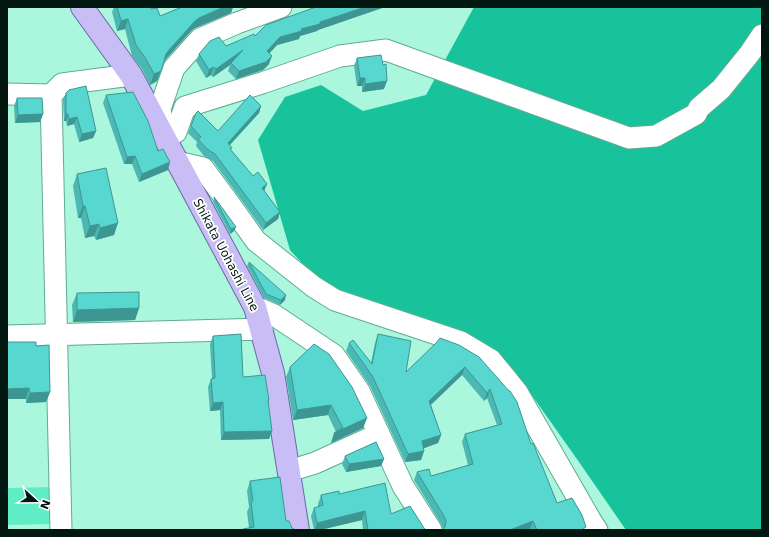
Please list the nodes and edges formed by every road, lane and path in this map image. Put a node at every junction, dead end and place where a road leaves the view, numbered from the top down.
1 (82, 7) edge
2 (281, 7) edge
3 (762, 35) edge
4 (131, 75) junction
5 (7, 94) edge
6 (51, 95) junction
7 (164, 137) junction
8 (177, 162) junction
9 (255, 308) junction
10 (388, 317) junction
11 (262, 329) junction
12 (57, 335) junction
13 (7, 336) edge
14 (432, 348) edge
15 (379, 434) junction
16 (289, 471) junction
17 (61, 530) edge
18 (298, 530) edge
19 (431, 530) edge
20 (597, 530) edge

1 - 4 main road, Shikata Uohashi Line
2 - 7 street
3 - 7 street
4 - 6 street
4 - 7 main road, Shikata Uohashi Line
5 - 6 street
6 - 12 street
7 - 8 main road, Shikata Uohashi Line
8 - 9 main road, Shikata Uohashi Line
8 - 10 street
9 - 11 main road, Shikata Uohashi Line
9 - 15 street
10 - 14 street
10 - 20 street
11 - 12 street
11 - 16 main road, Shikata Uohashi Line
12 - 13 street
12 - 17 street
15 - 16 street
15 - 19 street
16 - 18 main road, Shikata Uohashi Line

